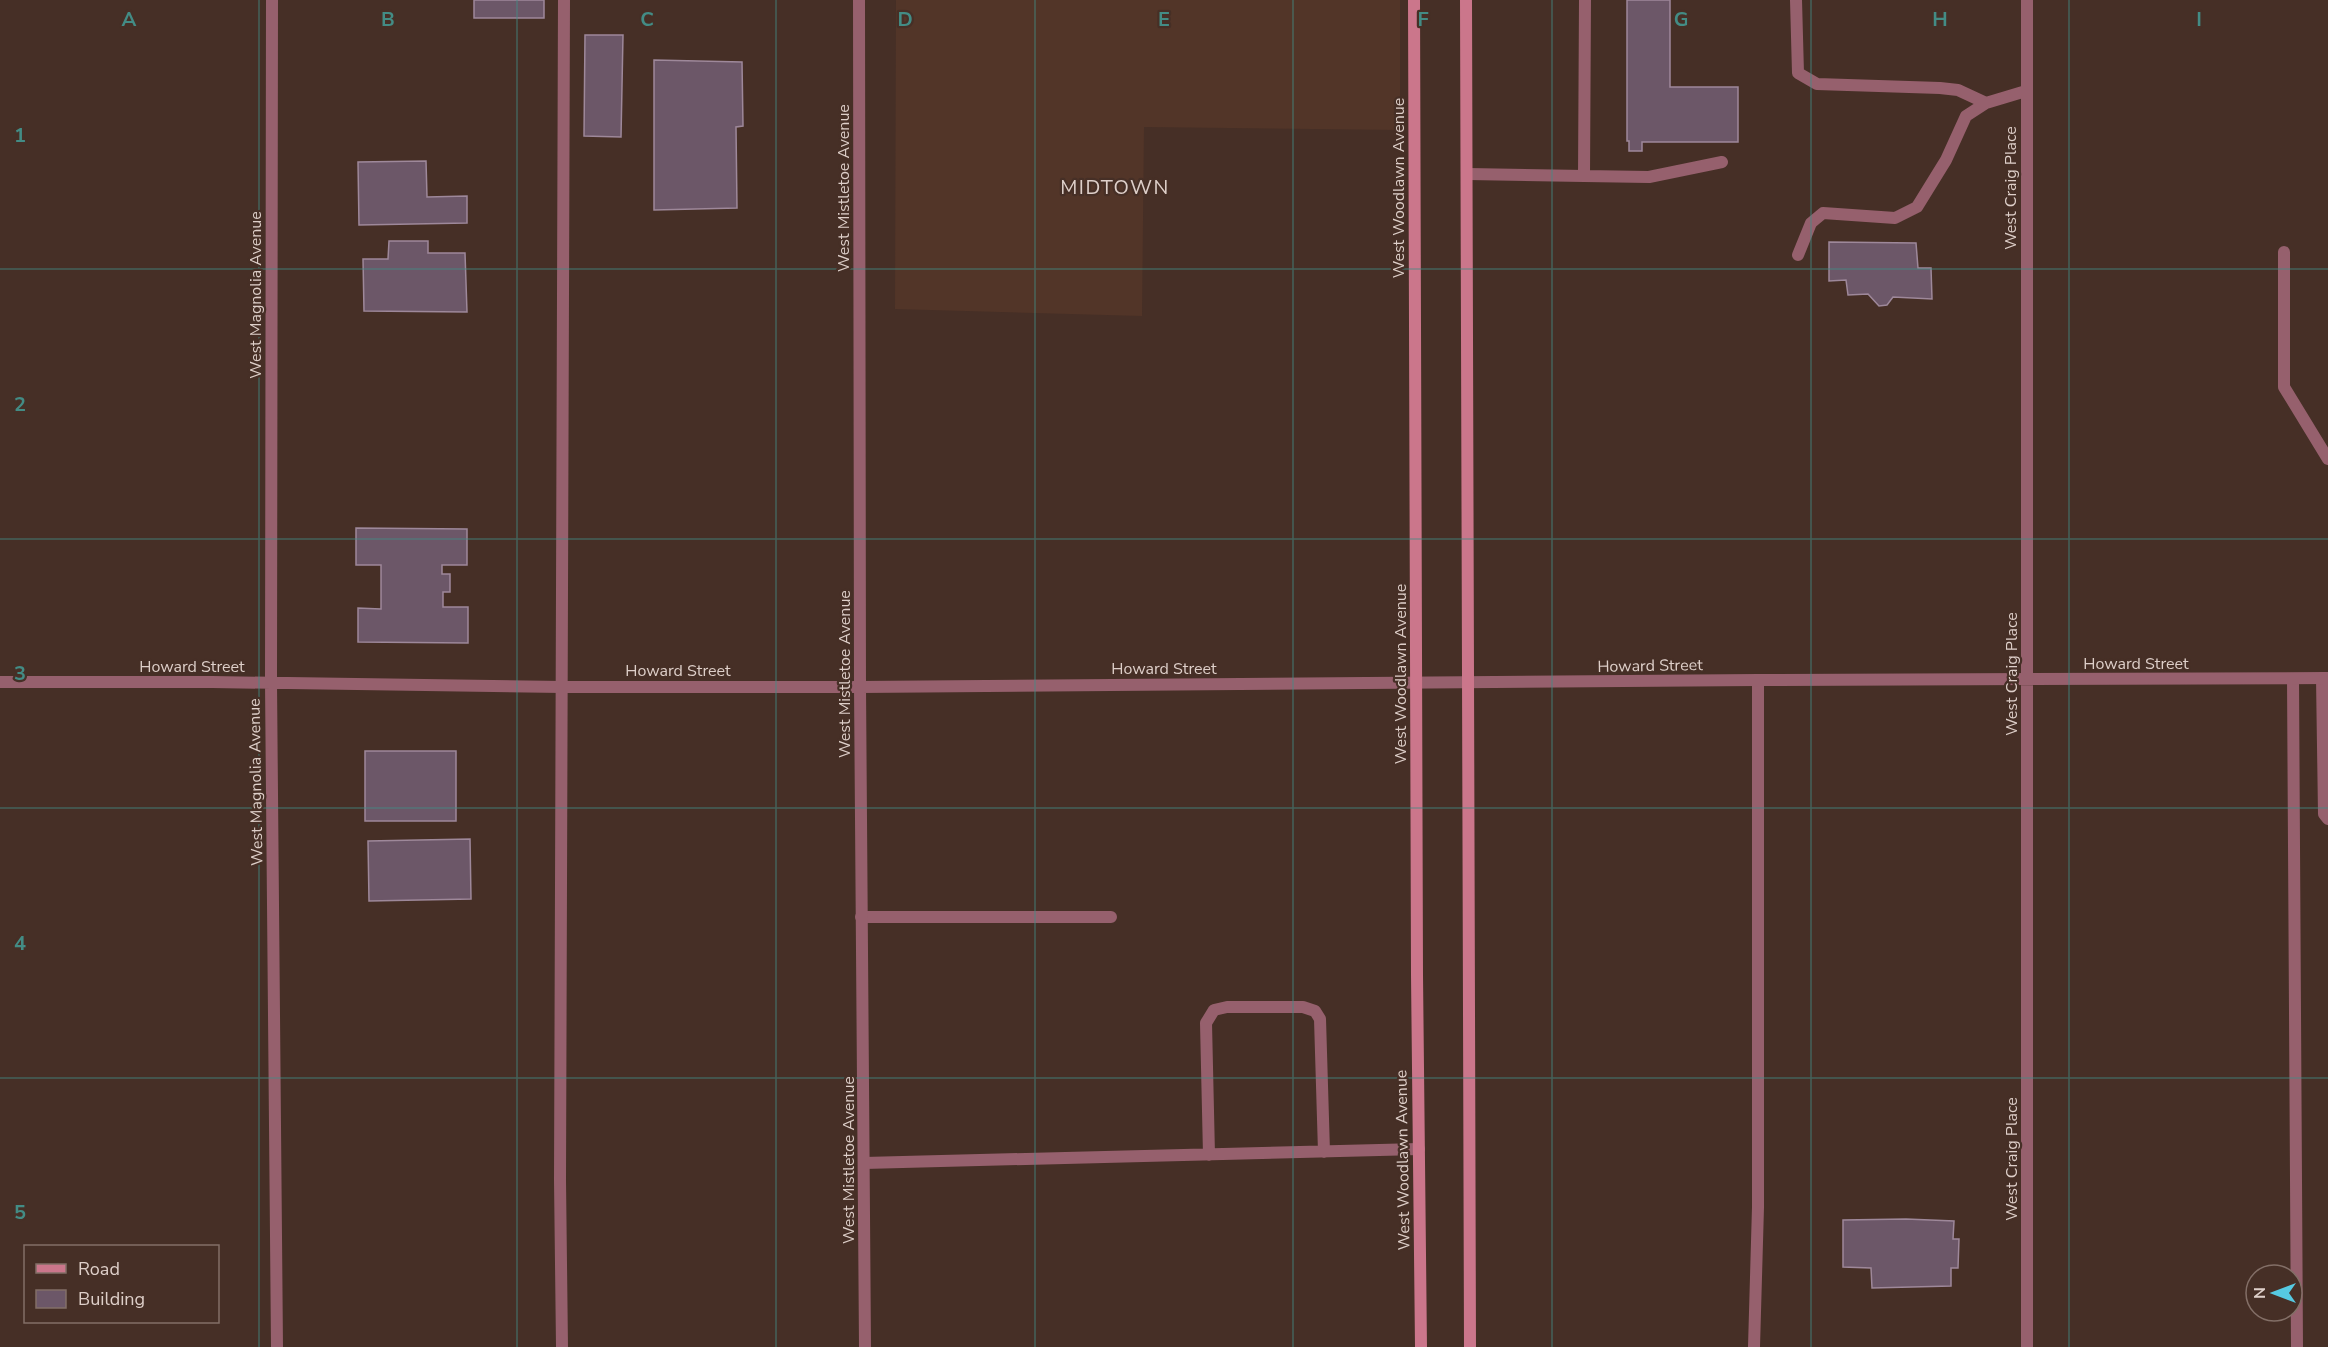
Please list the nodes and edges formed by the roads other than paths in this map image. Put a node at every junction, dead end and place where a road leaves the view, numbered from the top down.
1 (272, 0) edge
2 (564, 0) edge
3 (859, 0) edge
4 (1414, 0) edge
5 (1466, 0) edge
6 (1585, 0) edge
7 (1796, 0) edge
8 (2027, 0) edge
9 (2026, 91) junction
10 (1986, 103) junction
11 (1722, 162) dead end
12 (1468, 174) junction
13 (1584, 176) junction
14 (2284, 252) dead end
15 (1798, 255) dead end
16 (2328, 459) edge
17 (2325, 678) edge
18 (2028, 679) junction
19 (2293, 679) junction
20 (1758, 680) junction
21 (0, 682) edge
22 (271, 683) junction
23 (1416, 683) junction
24 (1469, 684) junction
25 (563, 687) junction
26 (860, 687) junction
27 (2328, 819) edge
28 (861, 917) junction
29 (1111, 917) dead end
30 (1419, 1149) junction
31 (1324, 1152) junction
32 (1209, 1155) junction
33 (864, 1163) junction
34 (277, 1347) edge
35 (562, 1347) edge
36 (865, 1347) edge
37 (1421, 1347) edge
38 (1470, 1347) edge
39 (1754, 1347) edge
40 (2027, 1347) edge
41 (2297, 1347) edge

1 - 22 street, West Magnolia Avenue
2 - 25 street
3 - 26 street, West Mistletoe Avenue
4 - 23 street, West Woodlawn Avenue
5 - 12 street
6 - 13 street
7 - 10 street
8 - 9 street, West Craig Place
9 - 10 street
9 - 18 street, West Craig Place
10 - 15 street
11 - 13 street
12 - 13 street
12 - 24 street
14 - 16 street
17 - 19 street, Howard Street
17 - 27 street
18 - 19 street, Howard Street
18 - 20 street, Howard Street
18 - 40 street, West Craig Place
19 - 41 street
20 - 24 street, Howard Street
20 - 39 street
21 - 22 street, Howard Street
22 - 25 street, Howard Street
22 - 34 street, West Magnolia Avenue
23 - 24 street, Howard Street
23 - 26 street, Howard Street
23 - 30 street, West Woodlawn Avenue
24 - 38 street
25 - 26 street, Howard Street
25 - 35 street
26 - 28 street, West Mistletoe Avenue
28 - 29 street
28 - 33 street, West Mistletoe Avenue
30 - 31 street
30 - 37 street, West Woodlawn Avenue
31 - 32 street
31 - 32 street
32 - 33 street
33 - 36 street, West Mistletoe Avenue

